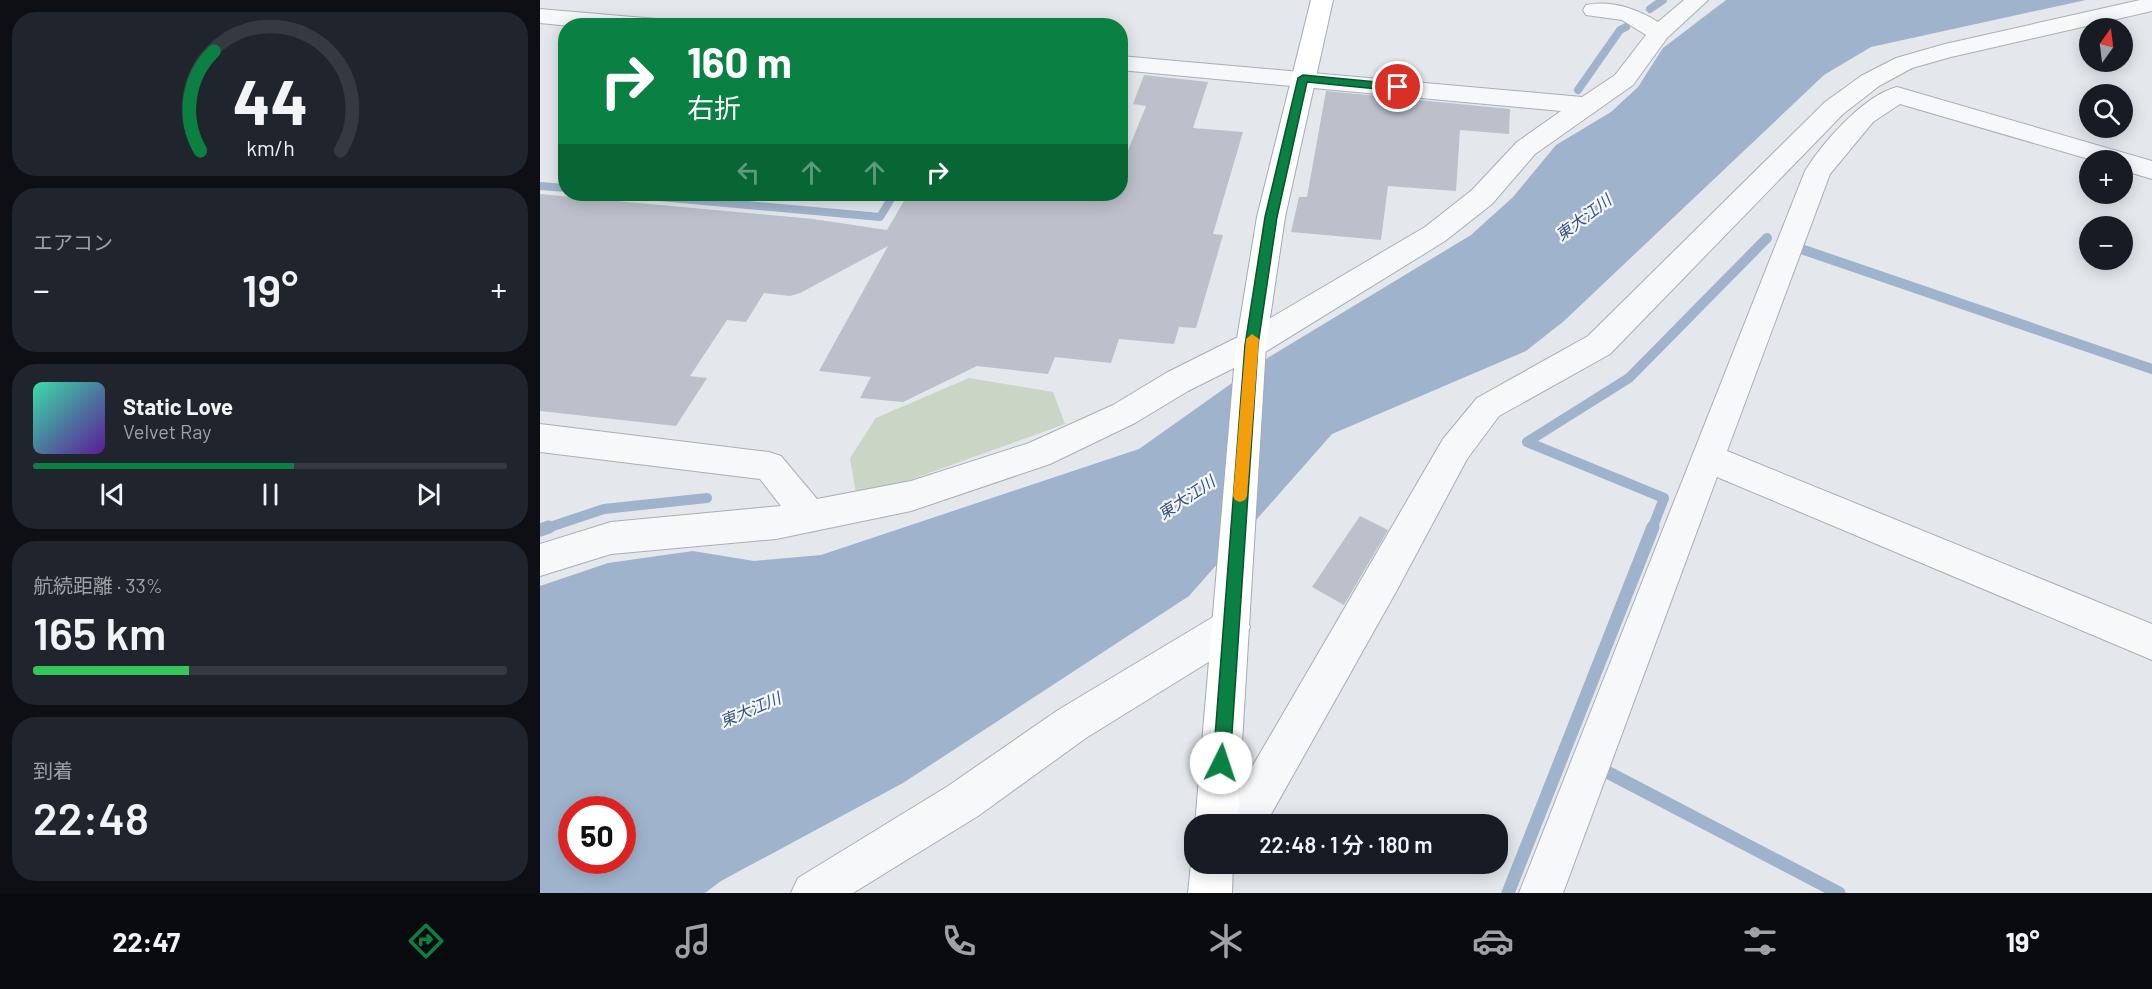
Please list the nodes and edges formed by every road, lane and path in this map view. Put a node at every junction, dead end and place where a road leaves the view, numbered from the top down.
1 (1322, 0) edge
2 (1697, 0) edge
3 (2152, 4) edge
4 (1594, 10) dead end
5 (540, 16) edge
6 (563, 18) edge
7 (1659, 33) junction
8 (1128, 64) edge
9 (1303, 78) junction
10 (1587, 106) junction
11 (2084, 150) edge
12 (2133, 164) edge
13 (2152, 170) edge
14 (1251, 345) junction
15 (540, 438) edge
16 (1708, 458) junction
17 (810, 517) junction
18 (540, 560) edge
19 (1232, 612) junction
20 (2152, 642) edge
21 (1217, 814) edge
22 (1248, 814) edge
23 (813, 893) edge
24 (1541, 893) edge

1 - 9 main road
2 - 7 street
3 - 22 street
4 - 7 street
5 - 6 street
7 - 10 street
8 - 9 street
9 - 10 street
9 - 14 main road
10 - 14 street
11 - 16 street
12 - 13 street
14 - 17 street
14 - 19 main road
15 - 17 street
16 - 20 street
16 - 24 street
17 - 18 street
19 - 21 main road
19 - 23 street

